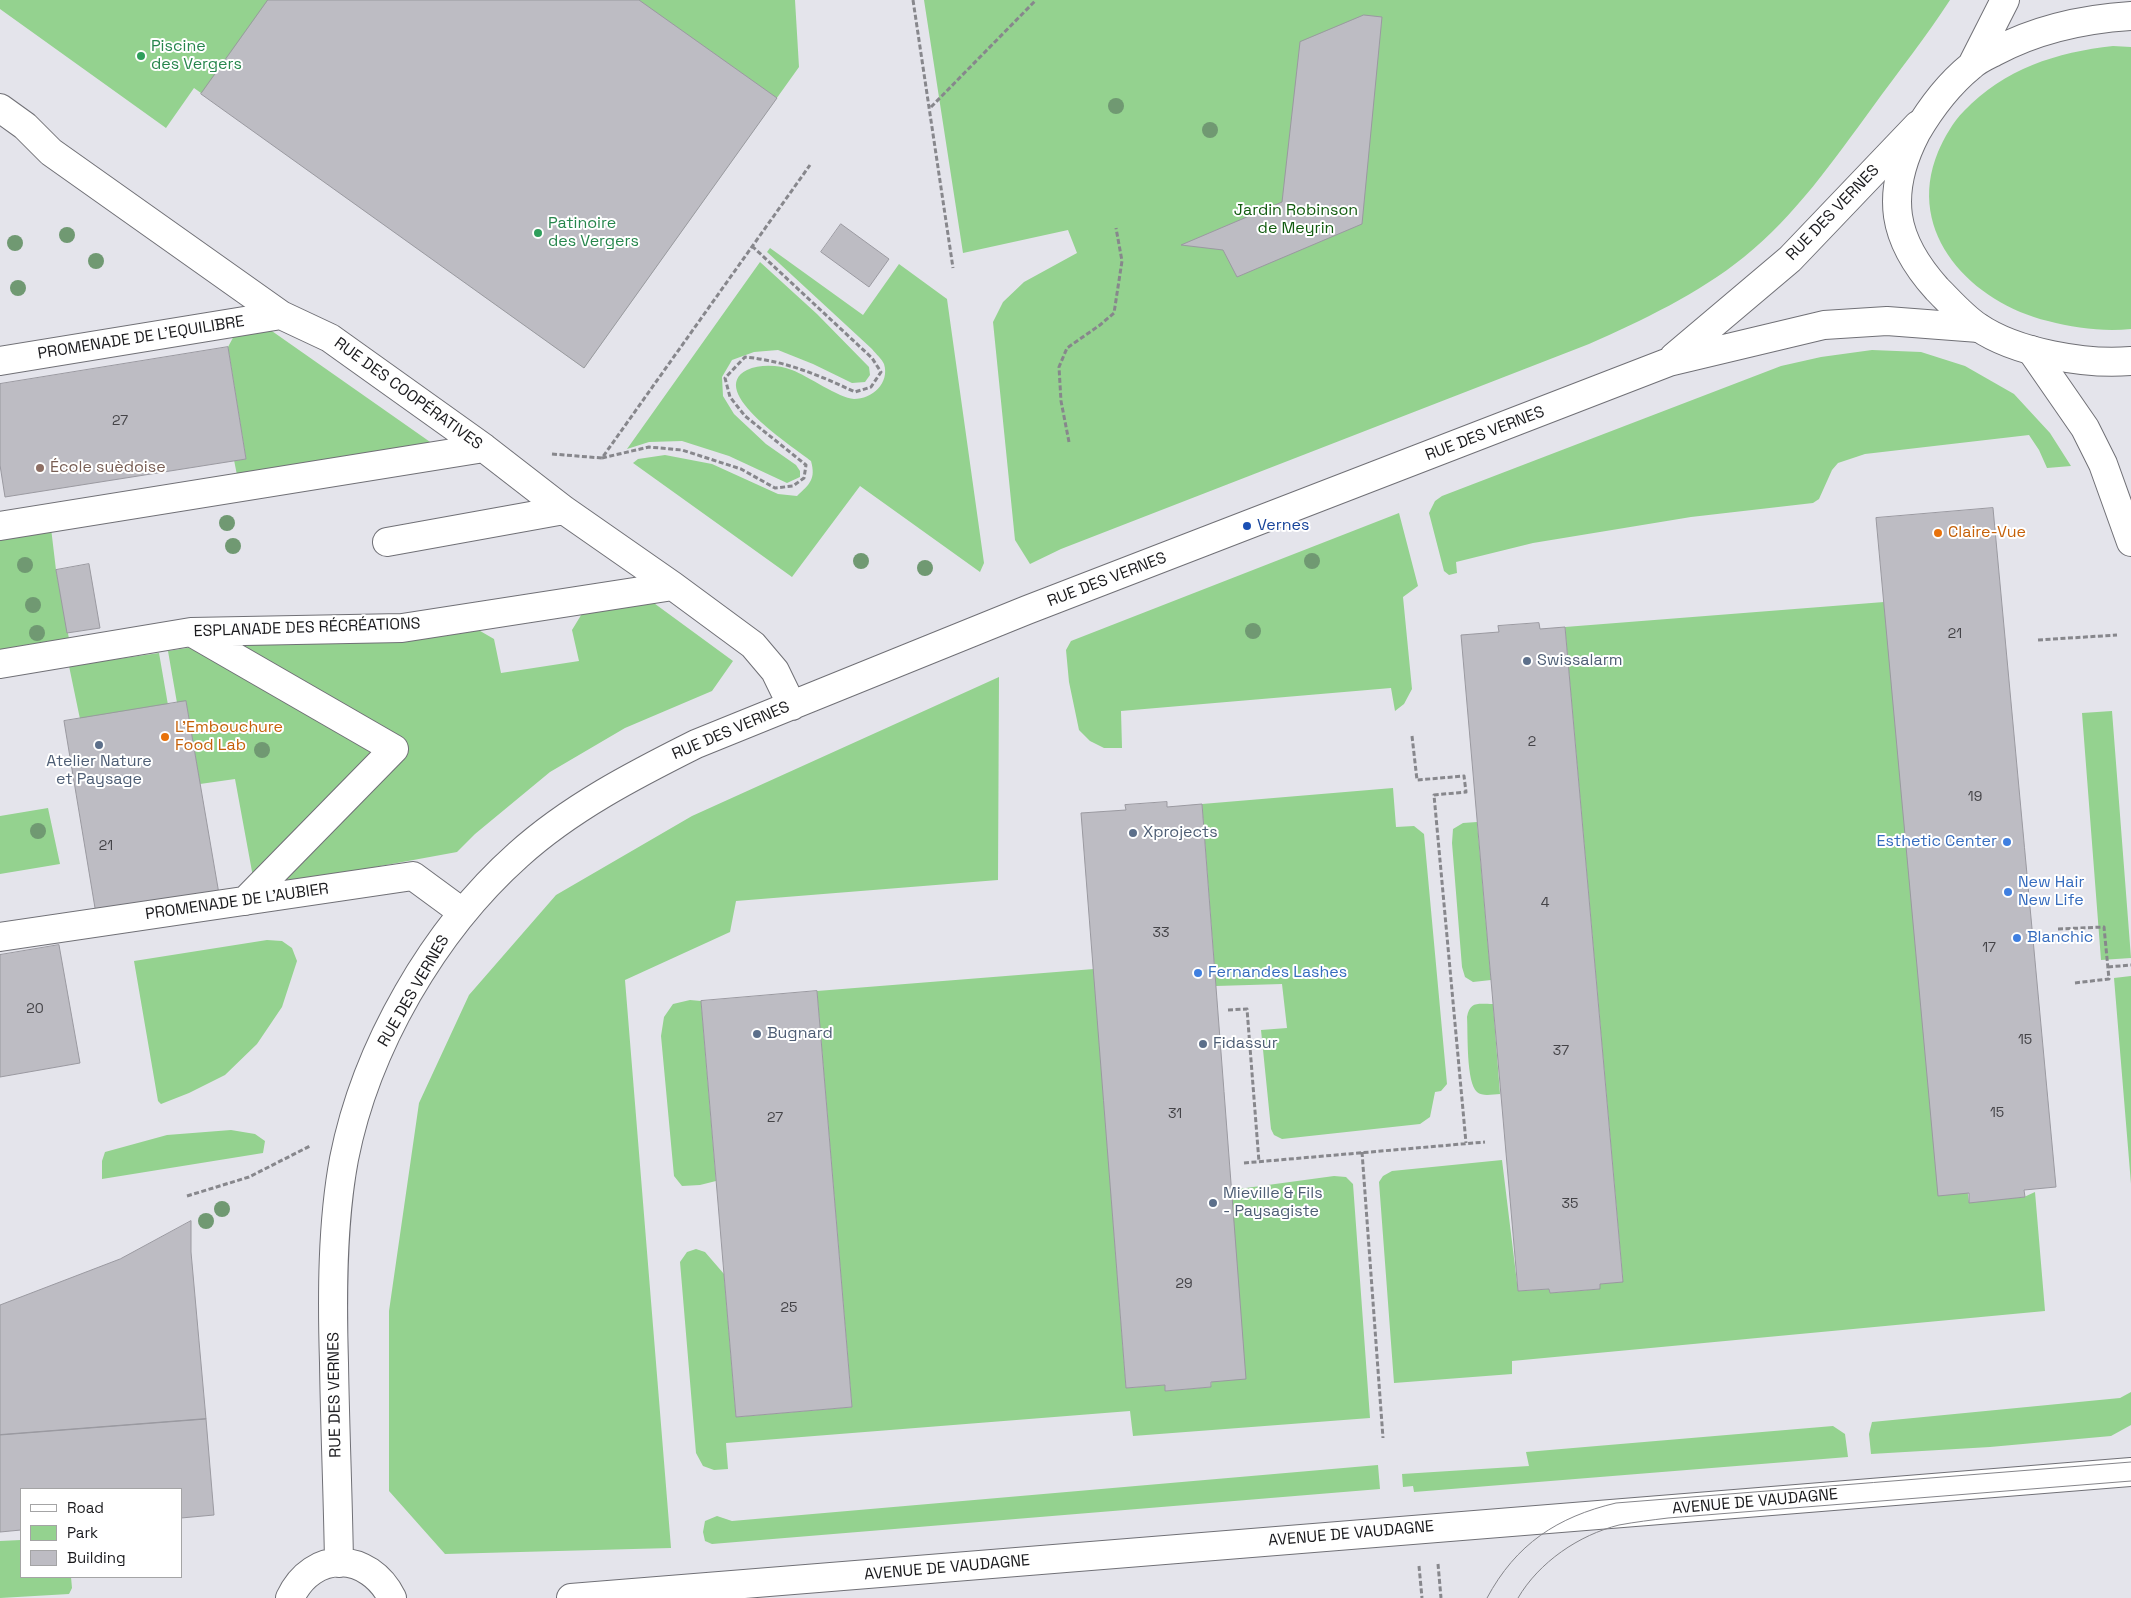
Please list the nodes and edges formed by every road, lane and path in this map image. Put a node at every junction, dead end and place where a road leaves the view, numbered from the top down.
1 (913, 0) edge
2 (1036, 0) edge
3 (2005, 0) edge
4 (2131, 16) edge
5 (1972, 65) junction
6 (930, 107) junction
7 (0, 108) edge
8 (1924, 118) junction
9 (12, 128) edge
10 (810, 166) dead end
11 (1116, 228) dead end
12 (752, 246) junction
13 (953, 268) dead end
14 (281, 314) junction
15 (1979, 328) junction
16 (2031, 350) junction
17 (0, 361) edge
18 (2131, 361) edge
19 (1669, 362) junction
20 (1069, 442) dead end
21 (484, 448) junction
22 (543, 453) dead end
23 (602, 458) junction
24 (564, 510) junction
25 (0, 526) edge
26 (387, 542) dead end
27 (2131, 542) edge
28 (673, 586) junction
29 (191, 632) junction
30 (2117, 635) dead end
31 (2038, 640) dead end
32 (0, 664) edge
33 (792, 706) junction
34 (1412, 736) dead end
35 (245, 901) junction
36 (462, 912) junction
37 (2058, 929) dead end
38 (0, 937) edge
39 (2131, 965) edge
40 (2108, 967) junction
41 (2074, 983) dead end
42 (1228, 1010) dead end
43 (317, 1142) dead end
44 (1485, 1142) dead end
45 (1466, 1143) junction
46 (1362, 1152) junction
47 (1259, 1162) junction
48 (1244, 1163) dead end
49 (187, 1196) dead end
50 (1383, 1438) dead end
51 (2131, 1472) edge
52 (1438, 1561) dead end
53 (339, 1563) junction
54 (290, 1598) edge
55 (392, 1598) edge
56 (571, 1598) edge
57 (1440, 1598) edge

1 - 6 path
2 - 6 path
3 - 5 street
4 - 5 street
5 - 8 street
6 - 13 path
7 - 9 street, RUE DES COOPÉRATIVES
8 - 15 street
8 - 19 street, RUE DES VERNES
9 - 14 street, RUE DES COOPÉRATIVES
10 - 12 path
11 - 20 path
12 - 23 path
12 - 23 path
14 - 17 street, PROMENADE DE L'EQUILIBRE
14 - 21 street, RUE DES COOPÉRATIVES
15 - 16 street
15 - 19 street, RUE DES VERNES
16 - 18 street
16 - 27 street
19 - 33 street, RUE DES VERNES
21 - 24 street, RUE DES COOPÉRATIVES
21 - 25 street
22 - 23 path
24 - 26 street
24 - 28 street, RUE DES COOPÉRATIVES
28 - 29 street, ESPLANADE DES RÉCRÉATIONS
28 - 33 street, RUE DES COOPÉRATIVES
29 - 32 street, ESPLANADE DES RÉCRÉATIONS
29 - 35 street
30 - 31 path
33 - 36 street, RUE DES VERNES
34 - 45 path
35 - 36 street, PROMENADE DE L'AUBIER
35 - 38 street, PROMENADE DE L'AUBIER
36 - 53 street, RUE DES VERNES
37 - 40 path
39 - 40 path
40 - 41 path
42 - 47 path
43 - 49 path
44 - 45 path
45 - 46 path
46 - 47 path
46 - 50 path
47 - 48 path
51 - 56 street, AVENUE DE VAUDAGNE
52 - 57 path
53 - 54 street
53 - 55 street

